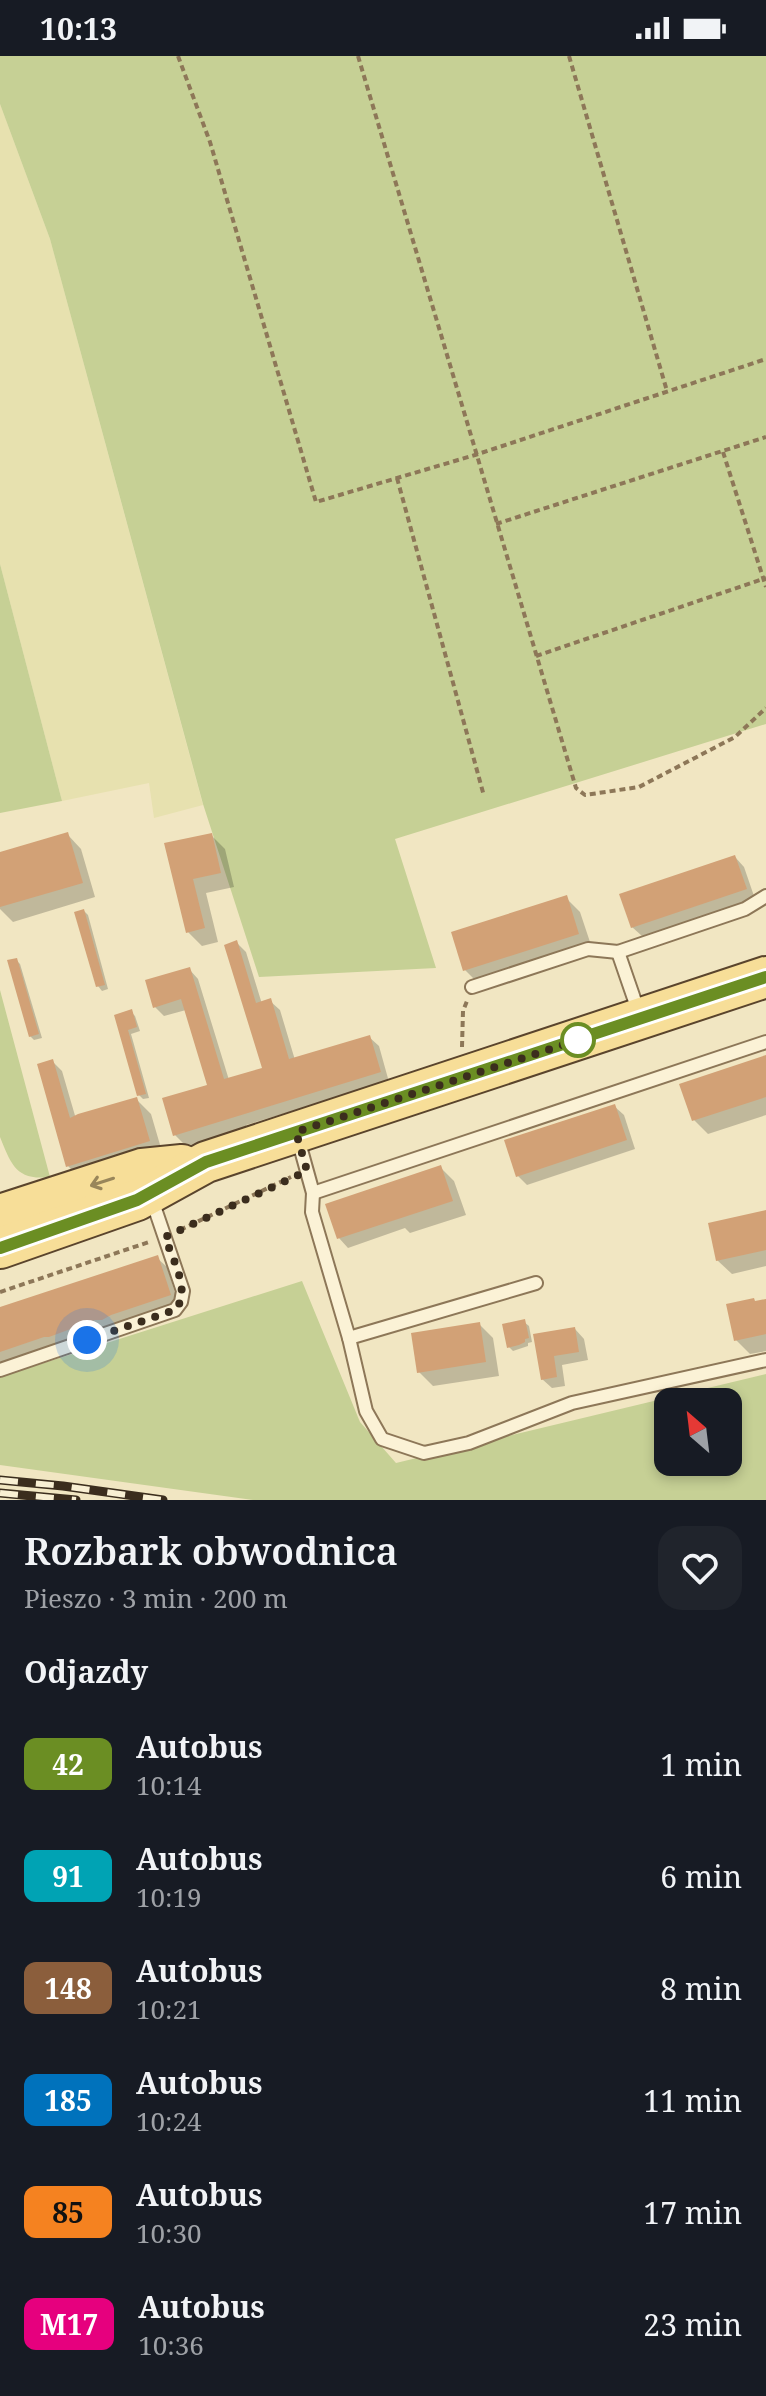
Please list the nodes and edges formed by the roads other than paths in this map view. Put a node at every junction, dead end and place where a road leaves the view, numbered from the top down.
1 (766, 896) edge
2 (618, 952) junction
3 (766, 977) edge
4 (472, 987) road end
5 (640, 1019) junction
6 (766, 1042) edge
7 (296, 1132) junction
8 (206, 1162) junction
9 (313, 1193) junction
10 (150, 1194) junction
11 (0, 1215) edge
12 (0, 1248) edge
13 (536, 1283) dead end
14 (349, 1338) junction
15 (766, 1360) edge
16 (0, 1370) edge

1 - 2 lane
2 - 4 lane
2 - 5 lane
3 - 5 main road
5 - 7 main road
6 - 9 lane
7 - 8 main road
7 - 9 lane
8 - 10 main road
8 -> 11 main road
9 - 14 lane
10 - 12 main road
10 - 16 lane
13 - 14 lane
14 - 15 lane

